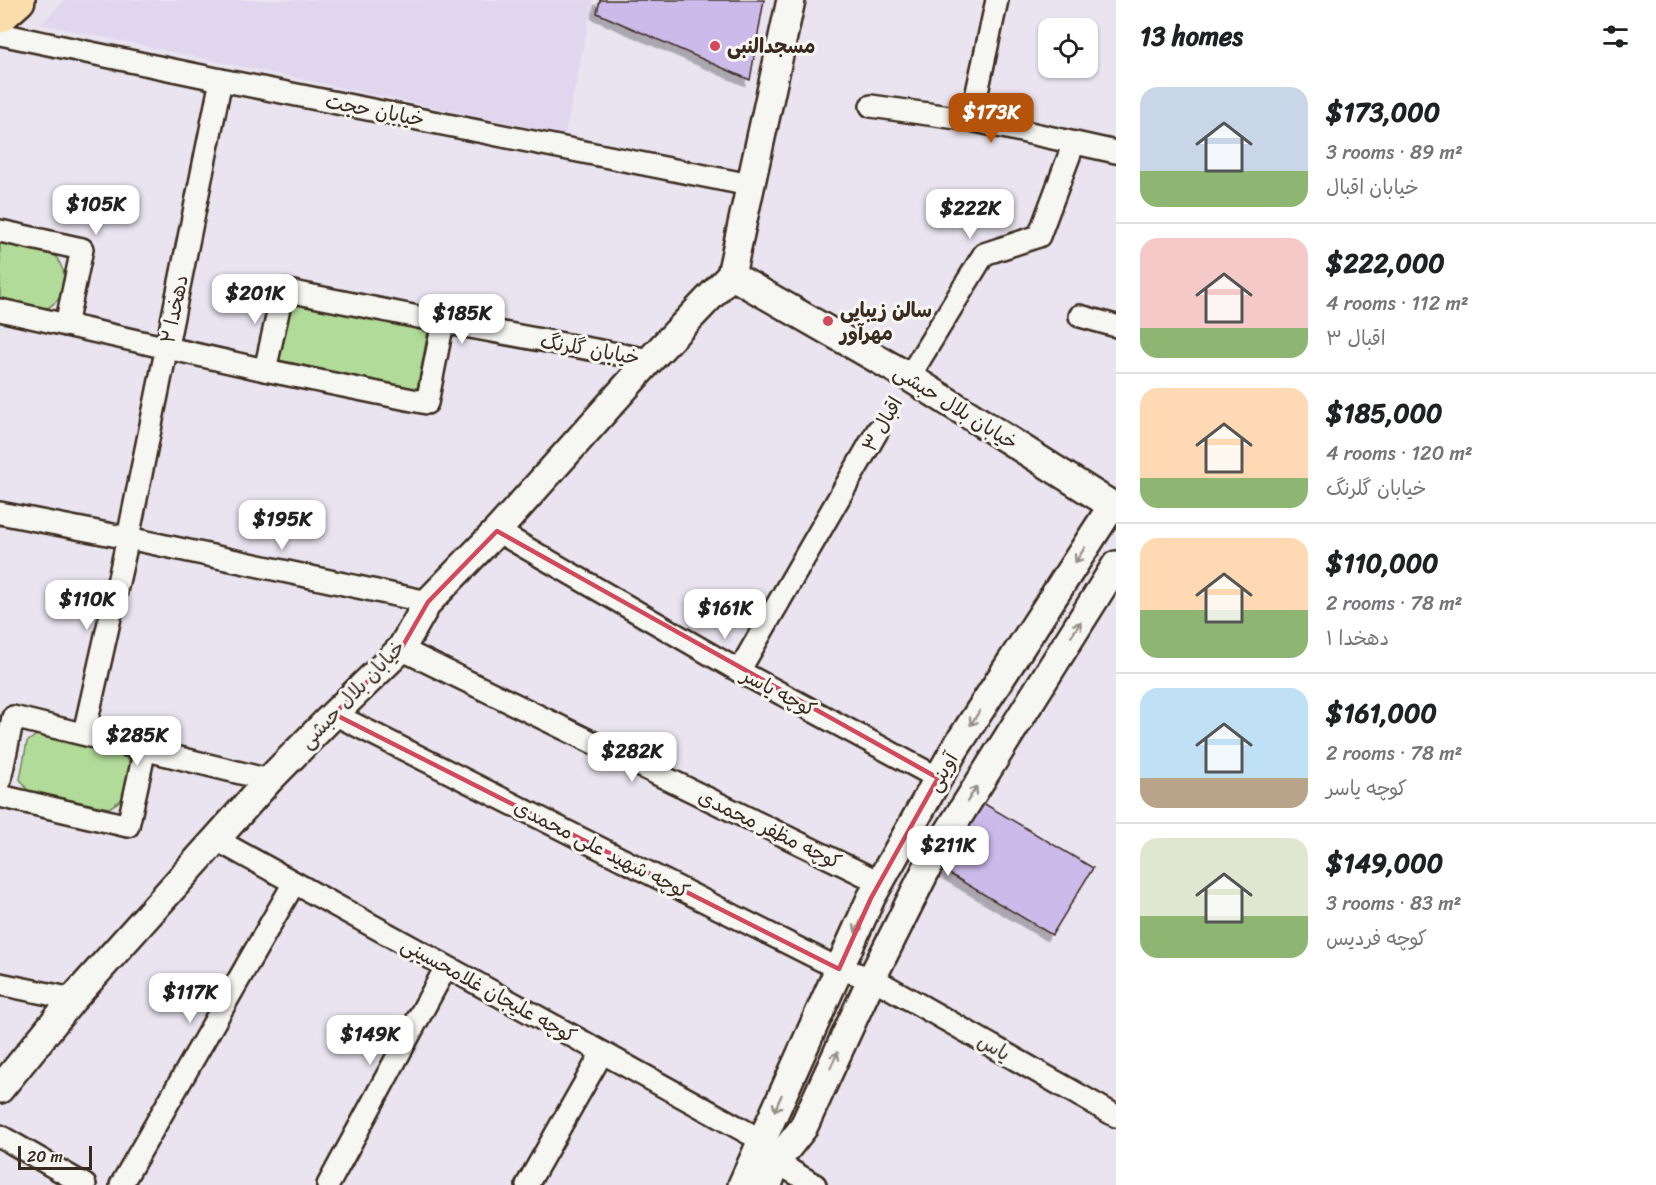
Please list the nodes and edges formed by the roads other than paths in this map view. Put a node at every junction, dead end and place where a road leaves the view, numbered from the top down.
1 (18, 0) edge
2 (790, 0) edge
3 (997, 0) edge
4 (0, 16) edge
5 (0, 34) edge
6 (221, 80) junction
7 (871, 106) dead end
8 (971, 120) junction
9 (1074, 143) junction
10 (1116, 152) edge
11 (750, 185) junction
12 (0, 231) edge
13 (731, 275) junction
14 (0, 310) edge
15 (1080, 316) dead end
16 (443, 322) junction
17 (66, 325) junction
18 (1116, 326) edge
19 (165, 348) junction
20 (650, 360) junction
21 (265, 370) junction
22 (909, 377) junction
23 (879, 430) road end
24 (1114, 507) edge
25 (0, 513) edge
26 (497, 531) junction
27 (128, 538) junction
28 (1116, 565) edge
29 (428, 602) junction
30 (401, 649) junction
31 (740, 671) junction
32 (334, 714) junction
33 (84, 733) junction
34 (145, 748) junction
35 (938, 778) junction
36 (0, 780) edge
37 (269, 780) junction
38 (0, 796) edge
39 (217, 840) junction
40 (294, 883) junction
41 (881, 883) junction
42 (446, 966) junction
43 (839, 969) junction
44 (872, 978) junction
45 (0, 984) edge
46 (73, 999) junction
47 (602, 1053) junction
48 (0, 1089) edge
49 (1116, 1116) edge
50 (0, 1136) edge
51 (761, 1140) junction
52 (772, 1174) edge
53 (85, 1185) edge
54 (121, 1185) edge
55 (328, 1185) edge
56 (527, 1185) edge
57 (742, 1185) edge
58 (815, 1185) edge

1 - 4 main road
2 - 11 street
3 - 8 street
5 - 6 street, خیابان حجت
6 - 11 street, خیابان حجت
6 - 19 street, دهخدا ۲
7 - 8 street
8 - 9 street
9 - 10 street
9 - 22 street, اقبال ۳
11 - 13 street
12 - 17 street
13 - 20 street, خیابان بلال حبشی
13 - 22 street, خیابان بلال حبشی
14 - 17 street
15 - 18 street
16 - 20 street, خیابان گلرنگ
16 - 21 street, خیابان گلرنگ
16 - 21 street
17 - 19 street
19 - 21 street
19 - 27 street, دهخدا ۲
20 - 26 street, خیابان بلال حبشی
22 - 24 street, خیابان بلال حبشی
23 - 31 street, اقبال ۳
24 -> 35 street, آوینی
25 - 27 street
26 - 29 street, خیابان بلال حبشی
26 - 31 street, کوچه یاسر
27 - 29 street
27 - 33 street, دهخدا ۲
44 -> 28 street, آوینی
29 - 30 street, خیابان بلال حبشی
30 - 32 street, خیابان بلال حبشی
30 - 41 street, کوچه مظفر محمدی
31 - 35 street, کوچه یاسر
32 - 37 street, خیابان بلال حبشی
32 - 43 street, کوچه شهید علی محمدی
33 - 34 street
33 - 36 street
34 - 37 street
34 - 38 street
35 - 41 street, آوینی
37 - 39 street, خیابان بلال حبشی
39 - 40 street, کوچه علیجان غلامحسینی
39 - 46 street, خیابان بلال حبشی
40 - 42 street, کوچه علیجان غلامحسینی
40 - 54 street
41 -> 43 street, آوینی
42 - 47 street, کوچه علیجان غلامحسینی
42 - 55 street
43 - 44 street, کوچه شهید علی محمدی
43 -> 51 street, آوینی
44 - 49 street, یاس
52 -> 44 street, آوینی
45 - 46 street
46 - 48 street, خیابان بلال حبشی
47 - 51 street, کوچه علیجان غلامحسینی
47 - 56 street
50 - 53 street
51 - 52 street
51 - 57 street, آوینی
52 - 58 street

